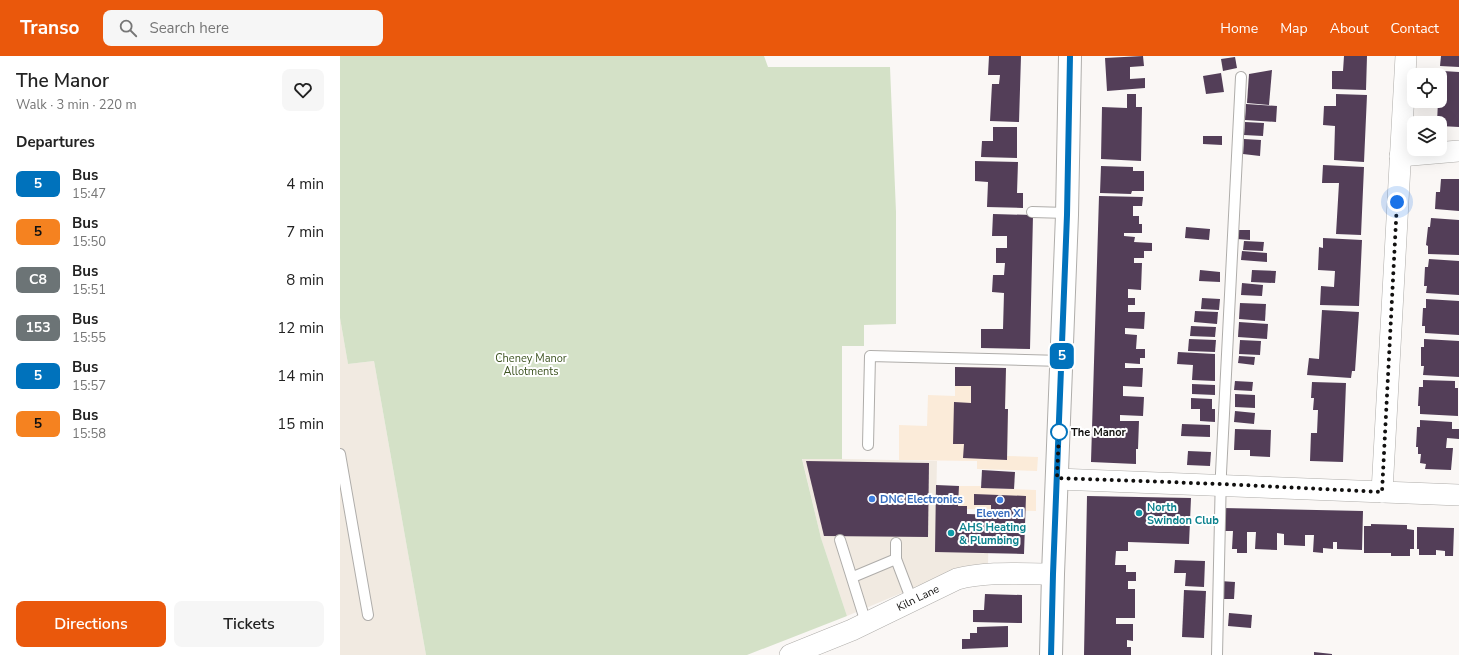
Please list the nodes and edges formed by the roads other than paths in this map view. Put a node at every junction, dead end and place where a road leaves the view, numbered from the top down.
1 (1070, 56) edge
2 (1406, 56) edge
3 (1241, 77) dead end
4 (1459, 151) edge
5 (1400, 156) junction
6 (1032, 212) dead end
7 (1067, 213) junction
8 (1062, 361) junction
9 (868, 445) dead end
10 (340, 454) edge
11 (1057, 478) junction
12 (1221, 484) junction
13 (1382, 492) junction
14 (1459, 495) edge
15 (840, 540) dead end
16 (896, 543) dead end
17 (896, 559) junction
18 (1053, 574) junction
19 (853, 577) junction
20 (912, 601) junction
21 (368, 615) dead end
22 (866, 623) junction
23 (790, 655) edge
24 (1051, 655) edge
25 (1217, 655) edge

1 - 7 main road
2 - 5 street
3 - 12 lane
4 - 5 street
5 - 13 street
6 - 7 lane
7 - 8 main road
8 - 9 lane
8 - 11 main road
10 - 21 lane
11 - 12 street
11 - 18 main road
12 - 13 street
12 - 25 lane
13 - 14 street
15 - 19 lane
16 - 17 lane
17 - 19 lane
17 - 20 lane
18 - 20 street, Kiln Lane
18 - 24 main road
19 - 22 lane
20 - 22 street, Kiln Lane
22 - 23 street, Kiln Lane

